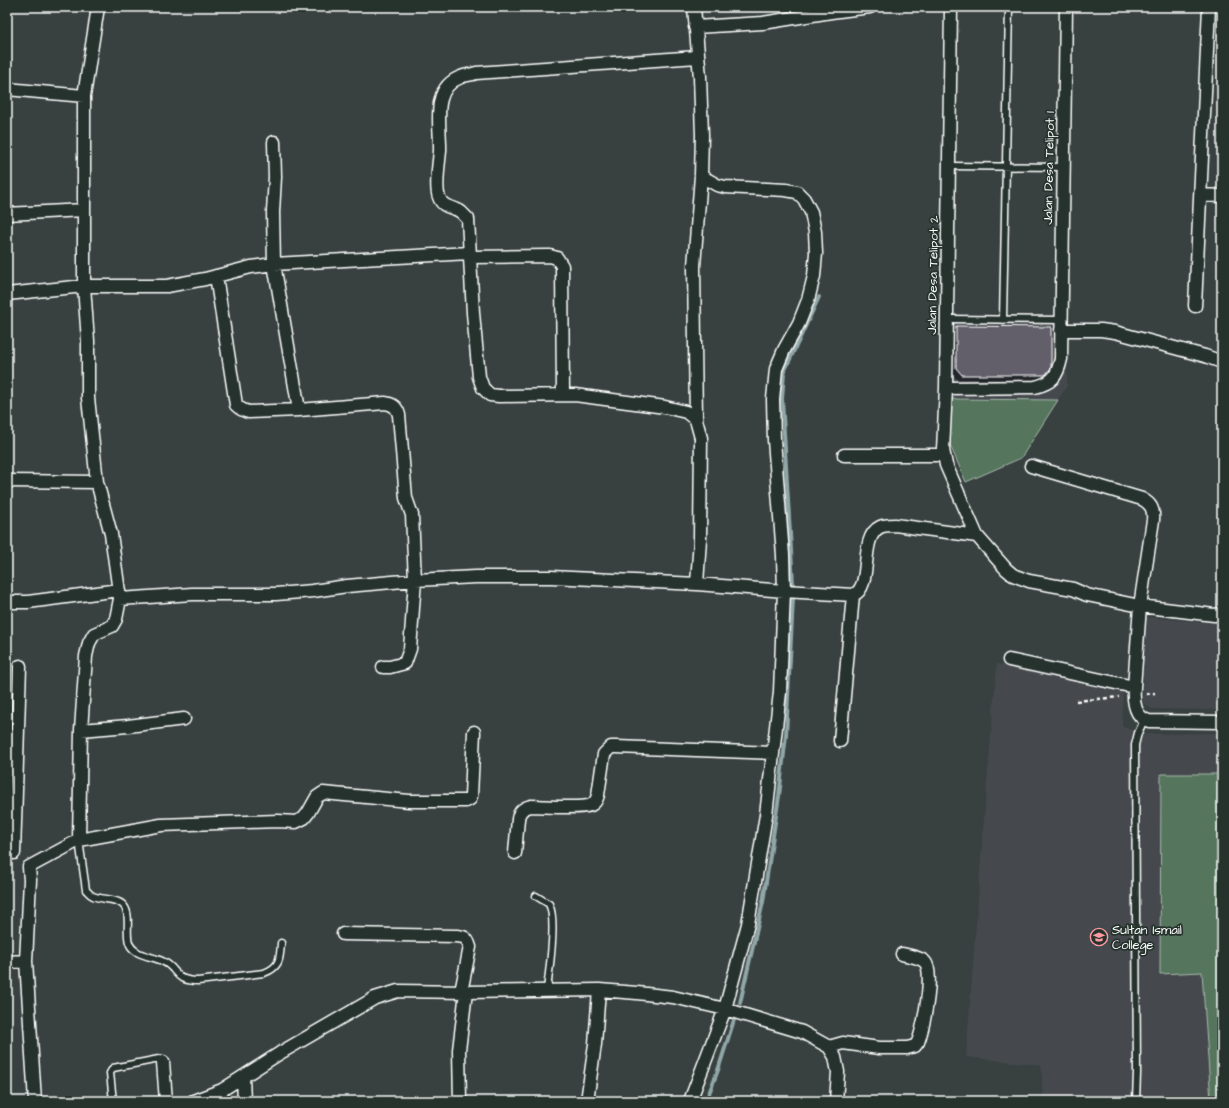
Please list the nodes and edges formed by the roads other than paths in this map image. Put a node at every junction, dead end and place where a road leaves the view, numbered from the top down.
1 (98, 7) edge
2 (694, 7) edge
3 (870, 7) edge
4 (951, 7) edge
5 (1009, 7) edge
6 (1066, 7) edge
7 (1209, 7) edge
8 (695, 27) junction
9 (697, 57) junction
10 (7, 89) edge
11 (84, 96) junction
12 (274, 142) dead end
13 (949, 166) junction
14 (1006, 167) junction
15 (1064, 167) junction
16 (701, 176) junction
17 (1200, 195) junction
18 (1222, 196) edge
19 (84, 210) junction
20 (7, 214) edge
21 (470, 255) junction
22 (274, 264) junction
23 (216, 276) junction
24 (84, 286) junction
25 (7, 294) edge
26 (1195, 306) dead end
27 (947, 319) junction
28 (1004, 320) junction
29 (1061, 325) junction
30 (1222, 362) edge
31 (946, 388) junction
32 (563, 395) junction
33 (298, 410) junction
34 (696, 420) junction
35 (844, 455) dead end
36 (944, 455) junction
37 (1031, 466) dead end
38 (7, 481) edge
39 (97, 482) junction
40 (977, 536) junction
41 (415, 580) junction
42 (697, 584) junction
43 (784, 591) junction
44 (120, 594) junction
45 (853, 594) junction
46 (7, 602) edge
47 (1140, 606) junction
48 (1222, 614) edge
49 (1009, 660) dead end
50 (20, 666) dead end
51 (383, 667) dead end
52 (1134, 691) junction
53 (184, 719) dead end
54 (1144, 720) junction
55 (1222, 722) edge
56 (81, 730) junction
57 (474, 732) dead end
58 (840, 741) dead end
59 (773, 753) junction
60 (79, 840) junction
61 (11, 853) edge
62 (515, 853) dead end
63 (29, 867) junction
64 (536, 896) dead end
65 (343, 934) dead end
66 (281, 943) dead end
67 (902, 954) dead end
68 (26, 960) junction
69 (7, 962) edge
70 (547, 990) junction
71 (599, 990) junction
72 (464, 992) junction
73 (725, 1009) junction
74 (829, 1047) junction
75 (163, 1062) joint
76 (242, 1077) junction
77 (35, 1101) edge
78 (113, 1101) edge
79 (166, 1101) edge
80 (193, 1101) edge
81 (244, 1101) edge
82 (460, 1101) edge
83 (587, 1101) edge
84 (690, 1101) edge
85 (836, 1101) edge
86 (1136, 1101) edge

1 - 11 street
2 - 8 street
3 - 8 street
4 - 13 street, Jalan Desa Telipot 2
5 - 14 lane
6 - 15 street, Jalan Desa Telipot 1
7 - 17 street
8 - 9 street
9 - 16 street
9 - 21 street
10 - 11 street
11 - 19 street
12 - 22 street
13 - 14 lane
13 - 27 street, Jalan Desa Telipot 2
14 - 15 lane
14 - 28 lane
15 - 29 street, Jalan Desa Telipot 1
16 - 34 street
16 - 43 street
17 - 18 street
17 - 26 street
19 - 20 street
19 - 24 street
21 - 22 street
21 - 32 street
21 - 32 street
22 - 23 street
22 - 33 street
23 - 24 street
23 - 33 street
24 - 25 street
24 - 39 street
27 - 28 lane
27 - 31 street, Jalan Desa Telipot 2
28 - 29 lane
29 - 30 street
29 - 31 street, Jalan Desa Telipot 1
31 - 36 street, Jalan Desa Telipot 2
32 - 34 street
33 - 41 street
34 - 42 street
35 - 36 street
36 - 40 street, Jalan Desa Telipot 2
37 - 47 street
38 - 39 street
39 - 44 street
40 - 45 street
40 - 47 street, Jalan Desa Telipot 2
41 - 42 street
41 - 44 street
41 - 51 street
42 - 43 street
43 - 45 street
43 - 59 street
44 - 46 street
44 - 56 street
45 - 58 street
47 - 48 street, Jalan Desa Telipot 2
47 - 52 street
49 - 52 street
50 - 61 street
52 - 54 street
53 - 56 street
54 - 55 street
54 - 86 lane
56 - 60 street
57 - 60 street
59 - 62 street
59 - 73 street
60 - 63 street
60 - 66 lane
61 - 63 street
63 - 68 street
64 - 70 lane
65 - 72 street
67 - 74 street
68 - 69 street
68 - 77 street
70 - 71 street
70 - 72 street
71 - 73 street
71 - 83 street
72 - 76 street
72 - 82 street
73 - 74 street
73 - 84 street
74 - 85 street
75 - 78 lane
75 - 79 street
76 - 80 street
76 - 81 street

